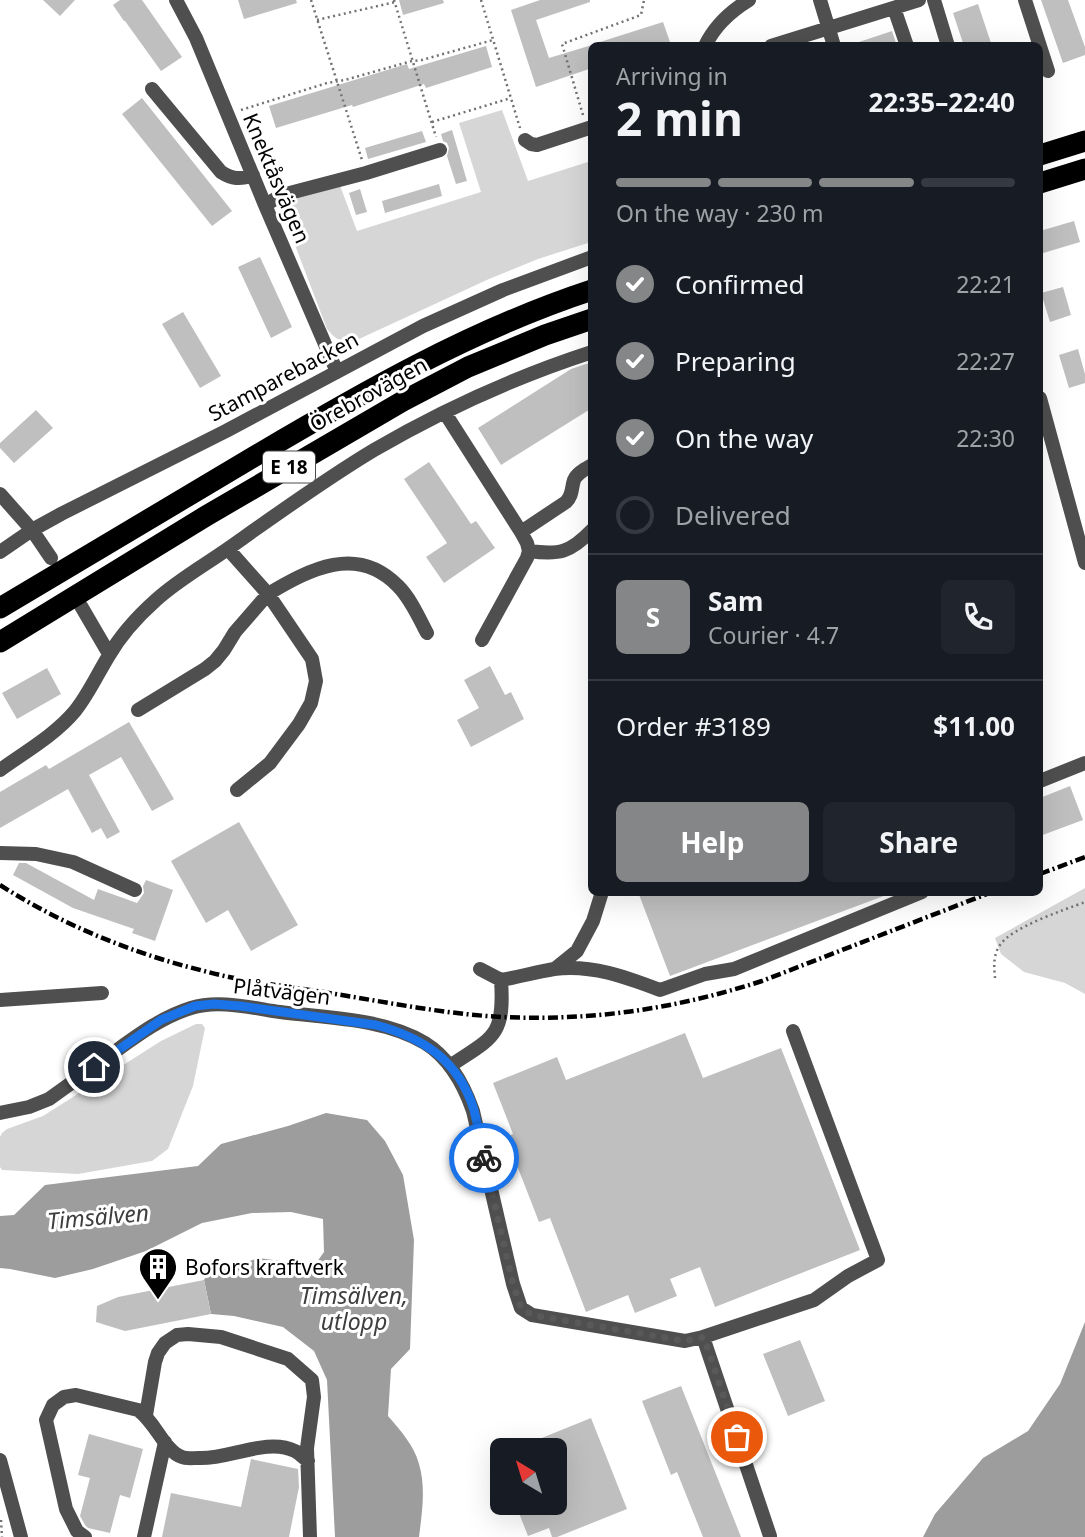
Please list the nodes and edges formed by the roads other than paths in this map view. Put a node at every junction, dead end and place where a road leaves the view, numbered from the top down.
1 (176, 0) edge
2 (749, 0) edge
3 (820, 0) edge
4 (919, 0) edge
5 (934, 0) edge
6 (1024, 0) edge
7 (894, 8) junction
8 (828, 29) junction
9 (707, 42) edge
10 (781, 42) edge
11 (833, 42) edge
12 (906, 42) edge
13 (946, 42) edge
14 (1038, 42) edge
15 (1043, 56) edge
16 (1048, 71) dead end
17 (152, 89) dead end
18 (588, 128) edge
19 (525, 140) road end
20 (1085, 141) edge
21 (440, 150) road end
22 (1043, 154) edge
23 (1085, 169) edge
24 (253, 175) junction
25 (1043, 182) edge
26 (265, 205) junction
27 (588, 258) edge
28 (588, 291) edge
29 (588, 320) edge
30 (588, 354) edge
31 (337, 372) junction
32 (1043, 409) edge
33 (445, 413) junction
34 (588, 468) edge
35 (0, 494) edge
36 (32, 530) junction
37 (521, 532) junction
38 (588, 534) edge
39 (228, 548) junction
40 (529, 551) junction
41 (0, 552) edge
42 (51, 558) dead end
43 (1085, 564) edge
44 (268, 594) junction
45 (81, 606) dead end
46 (0, 608) edge
47 (427, 633) dead end
48 (482, 640) dead end
49 (0, 642) edge
50 (110, 654) junction
51 (138, 710) dead end
52 (1085, 763) edge
53 (0, 770) edge
54 (1043, 779) edge
55 (237, 790) dead end
56 (0, 853) edge
57 (135, 890) dead end
58 (602, 896) edge
59 (912, 896) edge
60 (556, 968) junction
61 (480, 969) dead end
62 (501, 981) junction
63 (102, 993) dead end
64 (0, 1000) edge
65 (793, 1031) dead end
66 (450, 1066) junction
67 (0, 1113) edge
68 (704, 1337) junction
69 (146, 1415) junction
70 (165, 1442) junction
71 (0, 1460) edge
72 (308, 1461) junction
73 (5, 1493) edge
74 (8, 1518) edge
75 (770, 1536) edge
76 (21, 1537) edge
77 (85, 1537) edge
78 (144, 1537) edge
79 (310, 1537) edge

1 - 24 street, Knektåsvägen
2 - 9 street
3 - 8 street
4 - 7 street
5 - 13 street
6 - 14 street
7 - 8 street
7 - 12 street
8 - 10 street
8 - 11 street
15 - 16 street
17 - 24 street
18 - 19 street
20 - 22 highway
21 - 26 street
23 - 25 highway
24 - 26 street, Knektåsvägen
26 - 31 street, Knektåsvägen
27 - 31 street, Stamparebacken
28 - 46 highway, Örebrovägen / E 18
29 - 49 highway, Örebrovägen / E 18
30 - 33 street
31 - 36 street, Stamparebacken
32 - 43 street
33 - 37 street
33 - 39 street
34 - 37 street
35 - 36 street
36 - 41 street, Stamparebacken
36 - 42 street
37 - 40 street
38 - 40 street
39 - 44 street
39 - 50 street
40 - 48 street
44 - 47 street
44 - 51 street
44 - 55 street
45 - 50 street
50 - 53 street
52 - 54 street
56 - 57 street
58 - 60 street
59 - 60 street
60 - 62 street
61 - 62 street
62 - 66 street
63 - 64 street
65 - 68 street
66 - 67 street, Plåtvägen
66 - 68 street, Plåtvägen
68 - 75 street
69 - 70 street
69 - 72 street
69 - 77 street
70 - 72 street
70 - 78 street
71 - 73 street
72 - 79 street
73 - 74 street
74 - 76 street

